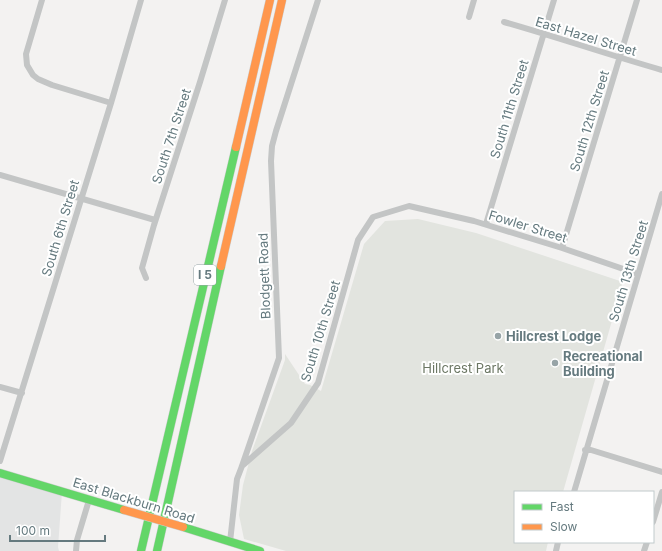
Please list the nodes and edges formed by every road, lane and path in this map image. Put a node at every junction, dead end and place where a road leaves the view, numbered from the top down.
1 (42, 0) edge
2 (141, 0) edge
3 (225, 0) edge
4 (270, 0) edge
5 (282, 0) edge
6 (318, 0) edge
7 (474, 0) edge
8 (554, 0) edge
9 (637, 0) edge
10 (469, 17) dead end
11 (504, 22) dead end
12 (544, 34) junction
13 (619, 58) junction
14 (662, 70) edge
15 (110, 103) junction
16 (0, 175) edge
17 (662, 194) edge
18 (81, 198) junction
19 (409, 206) joint
20 (155, 220) junction
21 (486, 224) junction
22 (562, 248) junction
23 (638, 274) junction
24 (146, 278) dead end
25 (0, 387) edge
26 (22, 393) junction
27 (586, 450) junction
28 (0, 461) edge
29 (242, 466) junction
30 (662, 472) edge
31 (0, 473) edge
32 (574, 491) edge
33 (662, 492) edge
34 (89, 500) junction
35 (654, 519) edge
36 (229, 546) junction
37 (76, 551) edge
38 (141, 551) edge
39 (157, 551) edge
40 (260, 551) edge

1 - 15 street
2 - 15 street, South 6th Street
3 - 20 street, South 7th Street
4 - 38 main road, I 5
5 - 39 main road, I 5
6 - 29 street, Blodgett Road
7 - 10 street
8 - 12 street, South 11th Street
9 - 13 street, South 12th Street
11 - 12 street, East Hazel Street
12 - 13 street, East Hazel Street
12 - 21 street, South 11th Street
13 - 14 street, East Hazel Street
13 - 22 street, South 12th Street
15 - 18 street, South 6th Street
16 - 18 street
17 - 23 street, South 13th Street
18 - 20 street
18 - 26 street, South 6th Street
19 - 21 street, Fowler Street
19 - 29 street, South 10th Street
20 - 24 street, South 7th Street
21 - 22 street, Fowler Street
22 - 23 street, Fowler Street
23 - 27 street, South 13th Street
25 - 26 street
26 - 28 street, South 6th Street
27 - 30 street
27 - 32 street, South 13th Street
29 - 36 street, Blodgett Road
31 - 34 main road, East Blackburn Road
33 - 35 street
34 - 36 main road, East Blackburn Road, bridge
34 - 37 street
36 - 40 main road, East Blackburn Road

